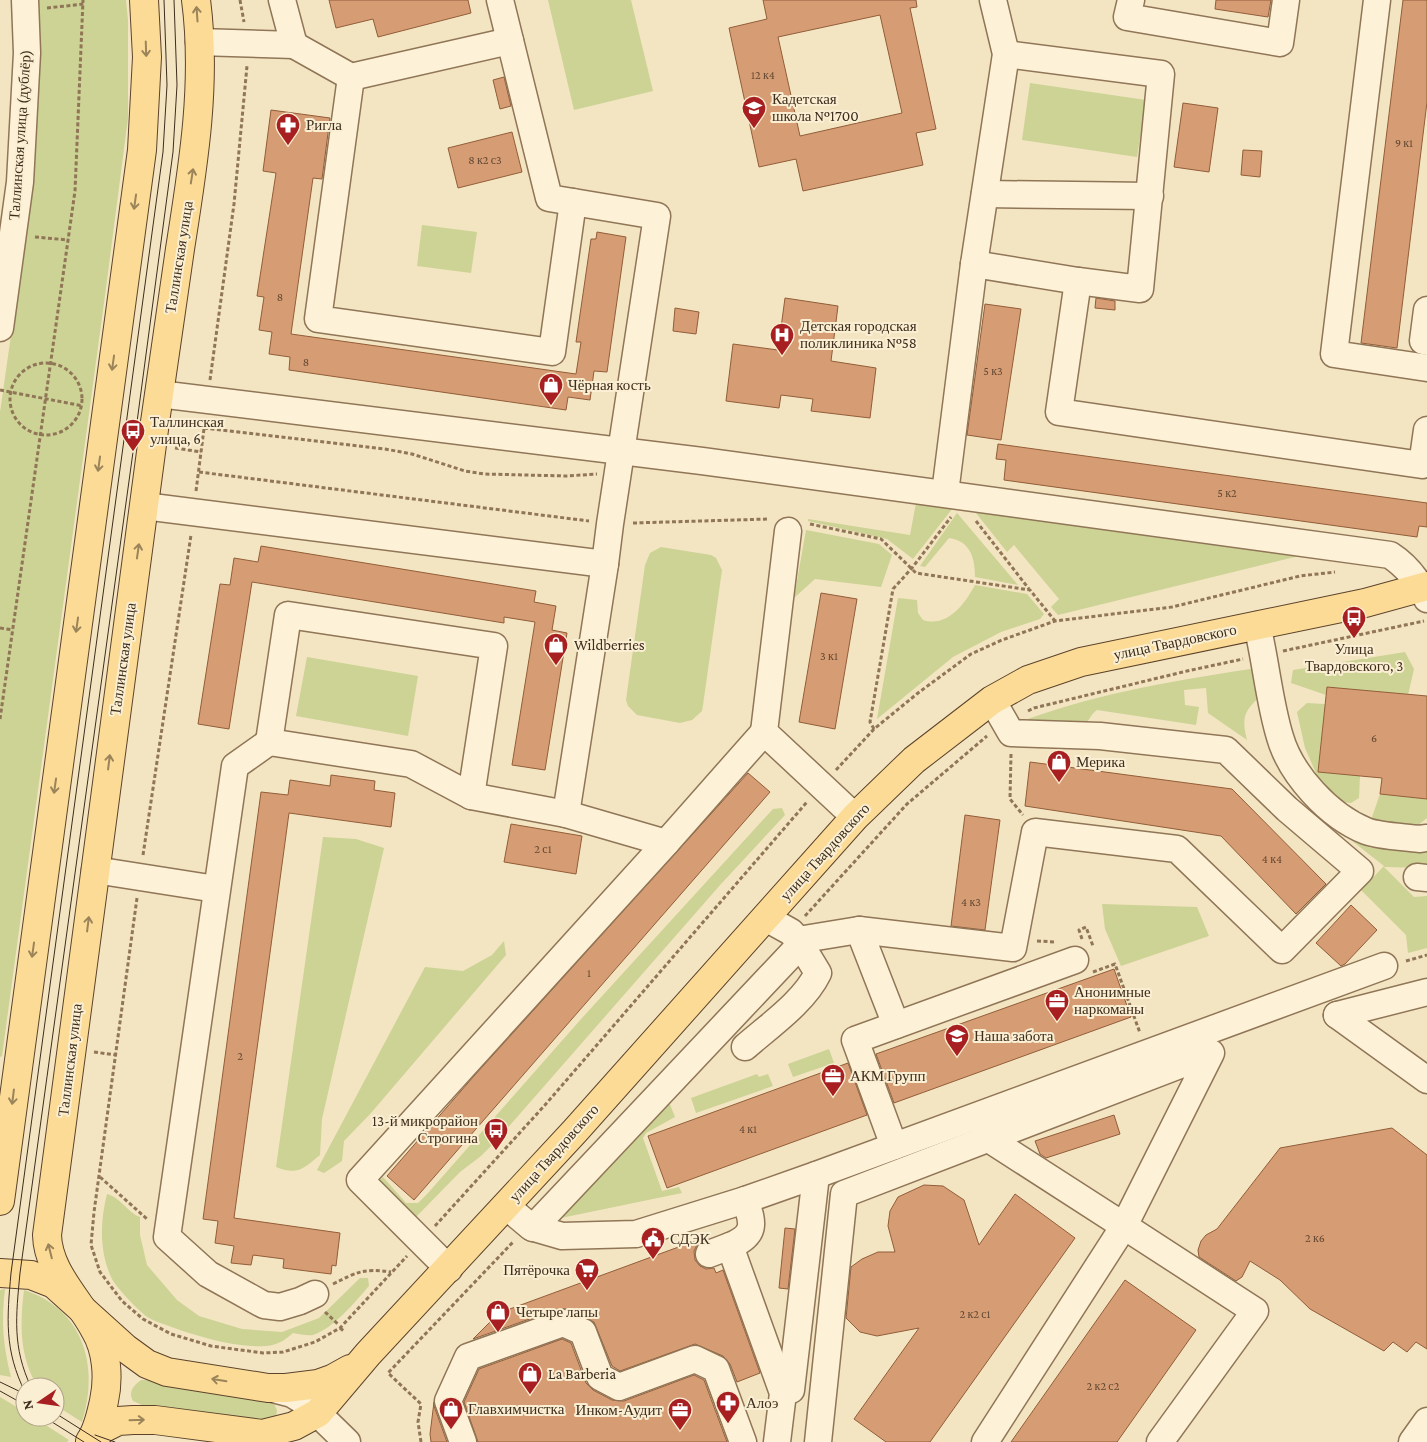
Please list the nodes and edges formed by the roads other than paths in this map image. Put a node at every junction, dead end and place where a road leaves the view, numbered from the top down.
1 (25, 0) edge
2 (144, 0) edge
3 (196, 0) edge
4 (282, 0) edge
5 (500, 0) edge
6 (993, 0) edge
7 (1131, 0) edge
8 (1286, 0) edge
9 (1377, 0) edge
10 (510, 41) junction
11 (199, 42) junction
12 (294, 46) junction
13 (1006, 54) junction
14 (351, 77) junction
15 (10, 182) edge
16 (985, 194) junction
17 (1150, 196) junction
18 (573, 202) junction
19 (974, 264) junction
20 (1078, 281) junction
21 (2, 297) edge
22 (1427, 310) edge
23 (0, 328) edge
24 (1427, 342) edge
25 (1427, 368) edge
26 (159, 394) junction
27 (1427, 430) edge
28 (620, 460) junction
29 (954, 497) junction
30 (144, 506) junction
31 (789, 524) road end
32 (606, 564) junction
33 (1425, 591) edge
34 (1257, 624) junction
35 (1003, 718) junction
36 (764, 732) junction
37 (269, 742) junction
38 (471, 796) junction
39 (566, 814) junction
40 (855, 817) junction
41 (1427, 838) edge
42 (666, 843) junction
43 (95, 870) junction
44 (216, 889) junction
45 (766, 918) junction
46 (860, 930) junction
47 (797, 939) junction
48 (1078, 960) road end
49 (1384, 966) dead end
50 (1427, 992) edge
51 (896, 1025) junction
52 (745, 1047) dead end
53 (1427, 1080) edge
54 (990, 1139) junction
55 (894, 1146) junction
56 (816, 1176) junction
57 (745, 1200) junction
58 (0, 1201) edge
59 (506, 1206) junction
60 (1124, 1226) junction
61 (526, 1232) junction
62 (448, 1269) junction
63 (0, 1273) edge
64 (318, 1301) road end
65 (82, 1308) junction
66 (368, 1354) junction
67 (268, 1388) junction
68 (791, 1390) dead end
69 (318, 1413) junction
70 (1427, 1421) edge
71 (262, 1434) junction
72 (91, 1440) edge
73 (289, 1442) edge
74 (347, 1442) edge
75 (463, 1442) edge
76 (743, 1442) edge
77 (777, 1442) edge
78 (818, 1442) edge
79 (985, 1442) edge
80 (1160, 1442) edge
81 (1412, 1442) edge

1 - 15 street, Таллинская улица (дублёр)
2 -> 58 main road
11 -> 3 main road, Таллинская улица
4 - 12 street
5 - 10 street
6 - 13 street
7 - 8 street
9 - 25 street
10 - 14 street
10 - 18 street
11 - 12 street
26 -> 11 main road, Таллинская улица
12 - 14 street
13 - 16 street
13 - 17 street
14 - 18 street
15 - 21 street, Таллинская улица (дублёр)
16 - 17 street
16 - 19 street
17 - 20 street
18 - 28 street
19 - 20 street
19 - 29 street
20 - 27 street
21 - 23 street, Таллинская улица (дублёр)
22 - 24 street
26 - 28 street
26 - 30 main road, Таллинская улица
28 - 29 street
28 - 32 street
29 - 33 street
30 - 32 street
43 -> 30 main road, Таллинская улица
31 - 36 street
32 - 39 street
33 - 34 main road, улица Твардовского
34 - 35 main road, улица Твардовского
34 - 41 street
35 - 40 main road, улица Твардовского
35 - 46 street
36 - 40 street
36 - 42 street
37 - 38 street
37 - 38 street
37 - 44 street
38 - 39 street
39 - 42 street
40 - 45 main road, улица Твардовского
42 - 62 street
43 - 44 street
65 -> 43 main road, Таллинская улица
44 - 64 street
45 - 47 street
45 - 59 main road, улица Твардовского
46 - 47 street
46 - 51 street
47 - 52 street
47 - 61 street
48 - 51 street
49 - 55 street
50 - 53 street
51 - 55 street
54 - 60 street
54 - 60 street
54 - 78 street
55 - 56 street
56 - 57 street
56 - 68 street
57 - 61 street
57 - 77 street
59 - 61 street
59 - 62 main road, улица Твардовского
60 - 79 street
60 - 80 street
62 - 66 main road, улица Твардовского
63 - 65 main road, Таллинская улица
67 -> 65 main road, улица Твардовского
65 - 72 main road, Таллинская улица
66 - 67 main road, улица Твардовского
66 - 69 main road, улица Твардовского
67 - 69 street
69 - 71 main road, улица Твардовского
69 - 74 street
70 - 81 street
72 -> 71 main road, улица Твардовского
71 - 73 street
75 - 76 street

